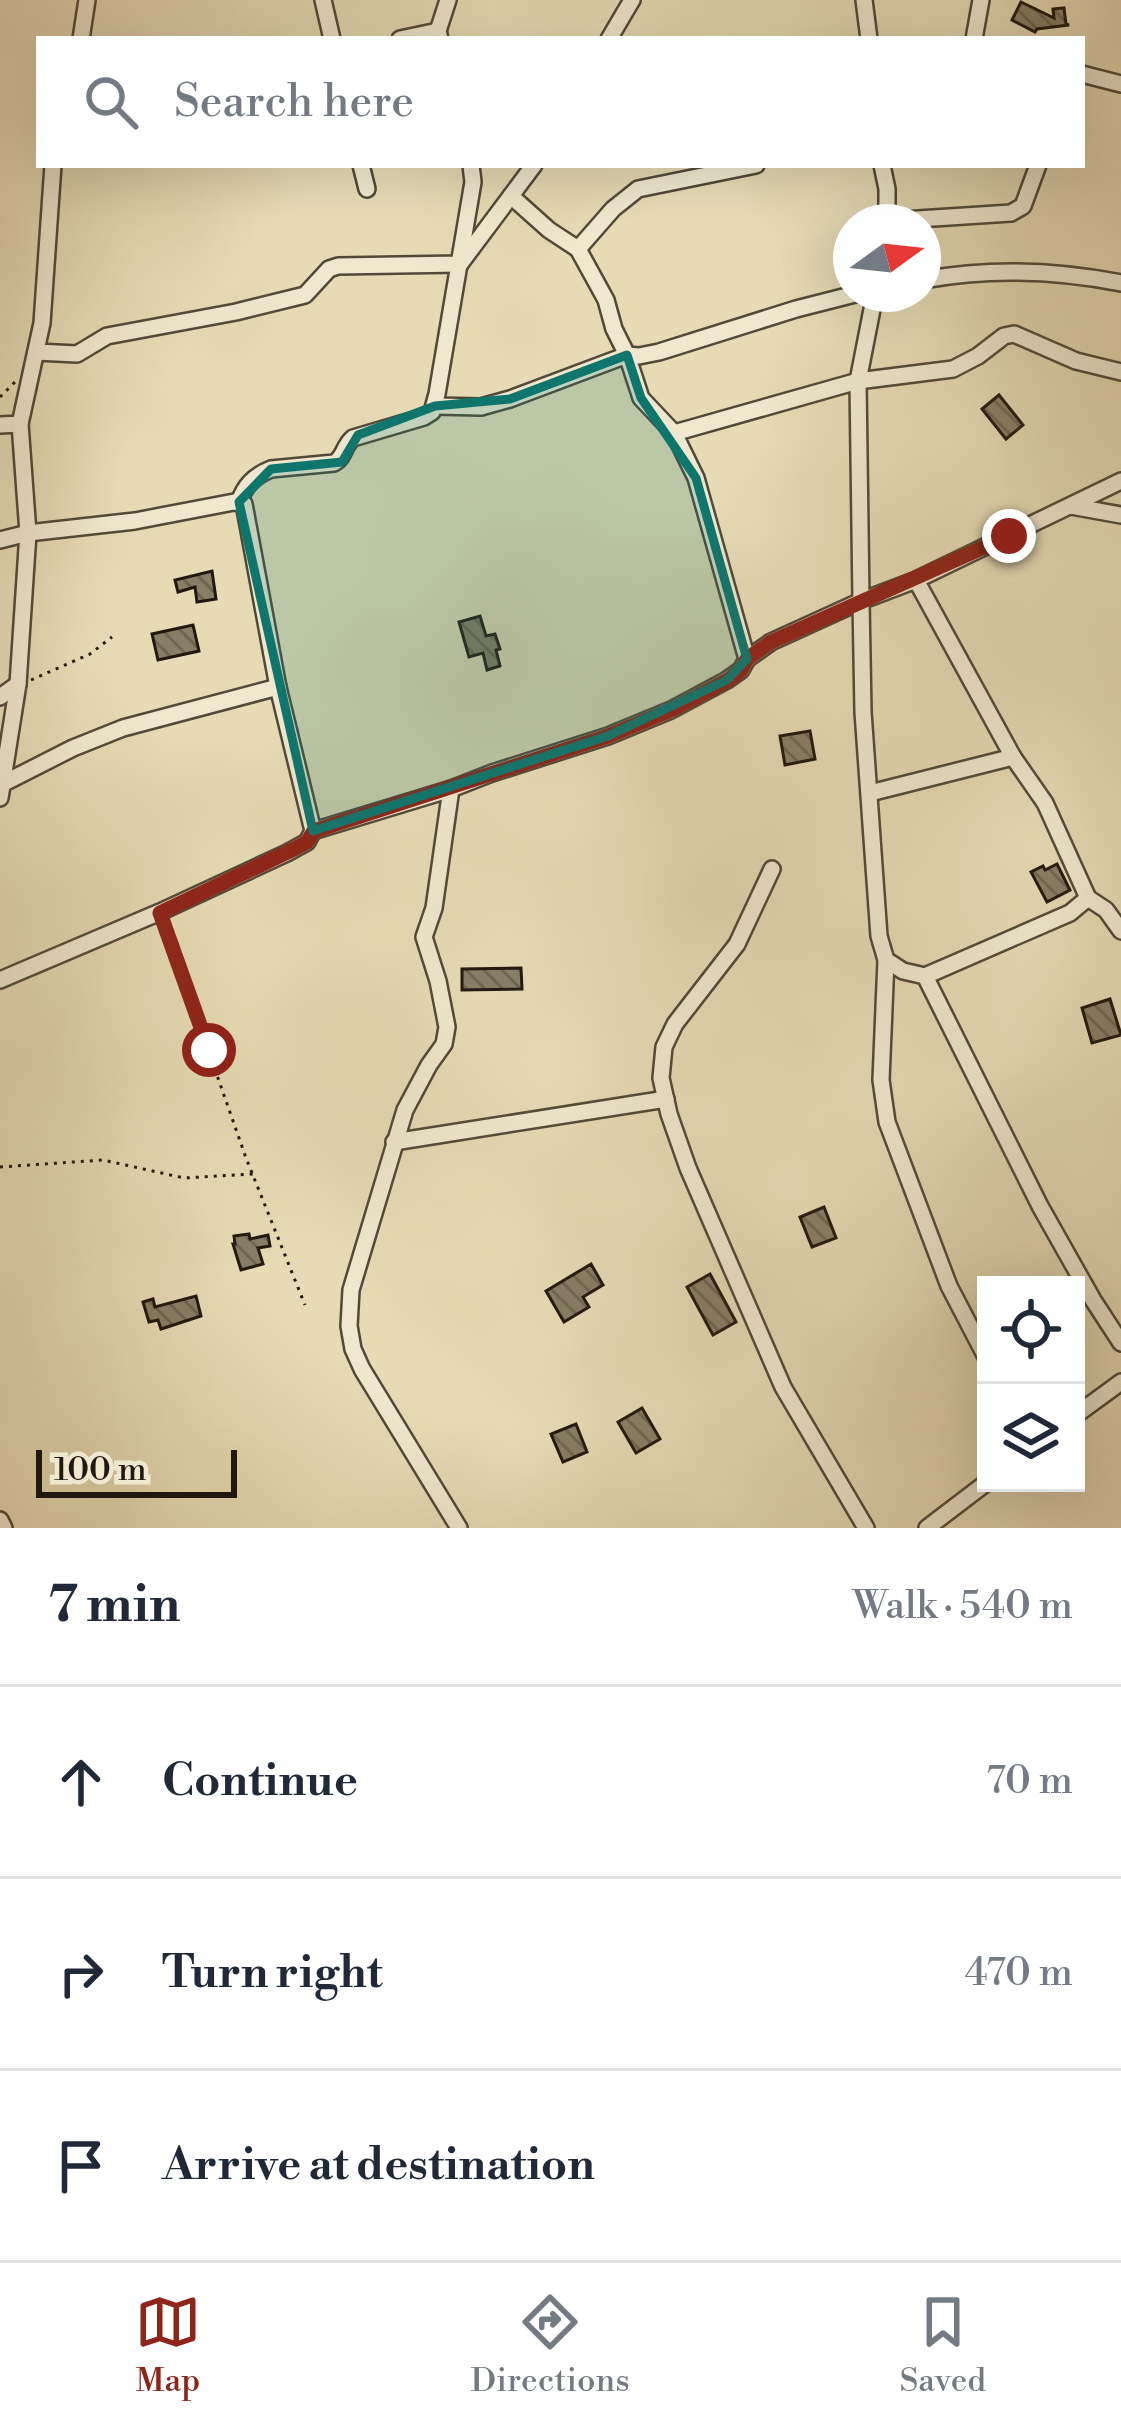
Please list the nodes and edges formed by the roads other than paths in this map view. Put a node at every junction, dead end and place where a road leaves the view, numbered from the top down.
1 (87, 0) edge
2 (322, 0) edge
3 (448, 0) edge
4 (632, 0) edge
5 (865, 0) edge
6 (981, 0) edge
7 (439, 35) edge
8 (81, 36) edge
9 (331, 36) edge
10 (611, 36) edge
11 (869, 36) edge
12 (975, 36) edge
13 (1085, 75) edge
14 (1121, 84) edge
15 (53, 168) edge
16 (362, 168) edge
17 (471, 168) edge
18 (532, 168) edge
19 (741, 168) edge
20 (882, 168) edge
21 (1037, 168) edge
22 (367, 189) dead end
23 (511, 196) junction
24 (886, 204) edge
25 (941, 218) edge
26 (578, 249) junction
27 (460, 264) junction
28 (941, 277) edge
29 (1121, 283) edge
30 (833, 300) edge
31 (871, 312) edge
32 (37, 352) junction
33 (627, 355) junction
34 (1121, 372) edge
35 (858, 381) junction
36 (435, 406) junction
37 (0, 424) edge
38 (20, 424) junction
39 (674, 433) junction
40 (1121, 481) edge
41 (239, 502) junction
42 (1067, 506) junction
43 (1121, 514) edge
44 (28, 533) junction
45 (0, 540) edge
46 (916, 580) junction
47 (861, 601) junction
48 (747, 659) junction
49 (18, 684) junction
50 (278, 687) junction
51 (0, 697) edge
52 (1012, 757) junction
53 (451, 789) junction
54 (2, 791) edge
55 (870, 794) junction
56 (314, 831) junction
57 (772, 869) dead end
58 (1088, 898) junction
59 (1121, 931) edge
60 (886, 960) junction
61 (925, 976) junction
62 (0, 980) edge
63 (666, 1099) junction
64 (394, 1142) junction
65 (977, 1339) edge
66 (1121, 1342) edge
67 (1121, 1382) edge
68 (1085, 1408) edge
69 (977, 1490) edge
70 (460, 1528) edge
71 (866, 1528) edge
72 (927, 1528) edge

1 - 8 street
2 - 9 street
3 - 7 street
4 - 10 street
5 - 11 street
6 - 12 street
13 - 14 street
15 - 32 street
16 - 22 street
17 - 27 street
18 - 23 street
19 - 26 street
20 - 24 street
21 - 25 street
23 - 26 street
23 - 27 street
26 - 33 street
27 - 32 street
27 - 36 street
28 - 29 street
30 - 33 street
31 - 35 street
32 - 38 street
33 - 36 street
33 - 39 street
34 - 35 street
35 - 39 street
35 - 47 street
36 - 41 street
37 - 38 street
38 - 44 street
39 - 48 street
40 - 42 street
41 - 44 street
41 - 50 street
42 - 43 street
42 - 46 street
44 - 45 street
44 - 49 street
46 - 47 street
46 - 52 street
47 - 48 street
47 - 55 street
48 - 53 street
49 - 51 street
49 - 54 street
50 - 54 street
50 - 56 street
52 - 55 street
52 - 58 street
53 - 56 street
53 - 64 street
55 - 60 street
56 - 62 street
57 - 63 street
58 - 59 street
58 - 61 street
60 - 61 street
60 - 65 street
61 - 66 street
63 - 64 street
63 - 71 street
64 - 70 street
67 - 68 street
69 - 72 street

